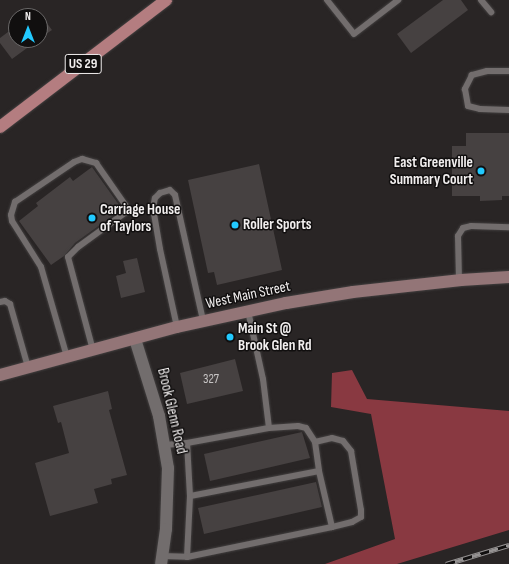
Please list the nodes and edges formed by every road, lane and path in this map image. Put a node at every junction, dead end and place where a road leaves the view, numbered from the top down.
1 (166, 0) edge
2 (327, 0) edge
3 (398, 0) edge
4 (482, 0) edge
5 (491, 12) dead end
6 (509, 71) edge
7 (509, 110) edge
8 (0, 127) edge
9 (509, 227) edge
10 (509, 277) edge
11 (459, 280) junction
12 (0, 302) edge
13 (248, 311) junction
14 (203, 320) junction
15 (177, 326) junction
16 (135, 338) junction
17 (93, 350) junction
18 (67, 357) junction
19 (28, 367) junction
20 (0, 375) edge
21 (269, 428) junction
22 (187, 442) junction
23 (315, 442) junction
24 (165, 445) junction
25 (319, 471) junction
26 (190, 496) junction
27 (332, 527) junction
28 (187, 557) junction
29 (161, 560) edge

1 - 8 main road, US 29
2 - 3 lane
4 - 5 lane
6 - 7 lane
9 - 11 lane
10 - 11 street, West Main Street
11 - 13 street, West Main Street
12 - 19 lane
13 - 14 street, West Main Street
13 - 21 lane
14 - 15 street, West Main Street
14 - 15 lane
15 - 16 street, West Main Street
16 - 17 street, West Main Street
16 - 24 street, Brook Glenn Road
17 - 18 street, West Main Street
17 - 18 lane
18 - 19 street, West Main Street
19 - 20 street, West Main Street
21 - 22 lane
21 - 23 lane
22 - 24 lane
22 - 26 lane
23 - 25 lane
23 - 27 lane
24 - 29 street, Brook Glenn Road
25 - 26 lane
25 - 27 lane
26 - 28 lane
27 - 28 lane
28 - 29 lane

